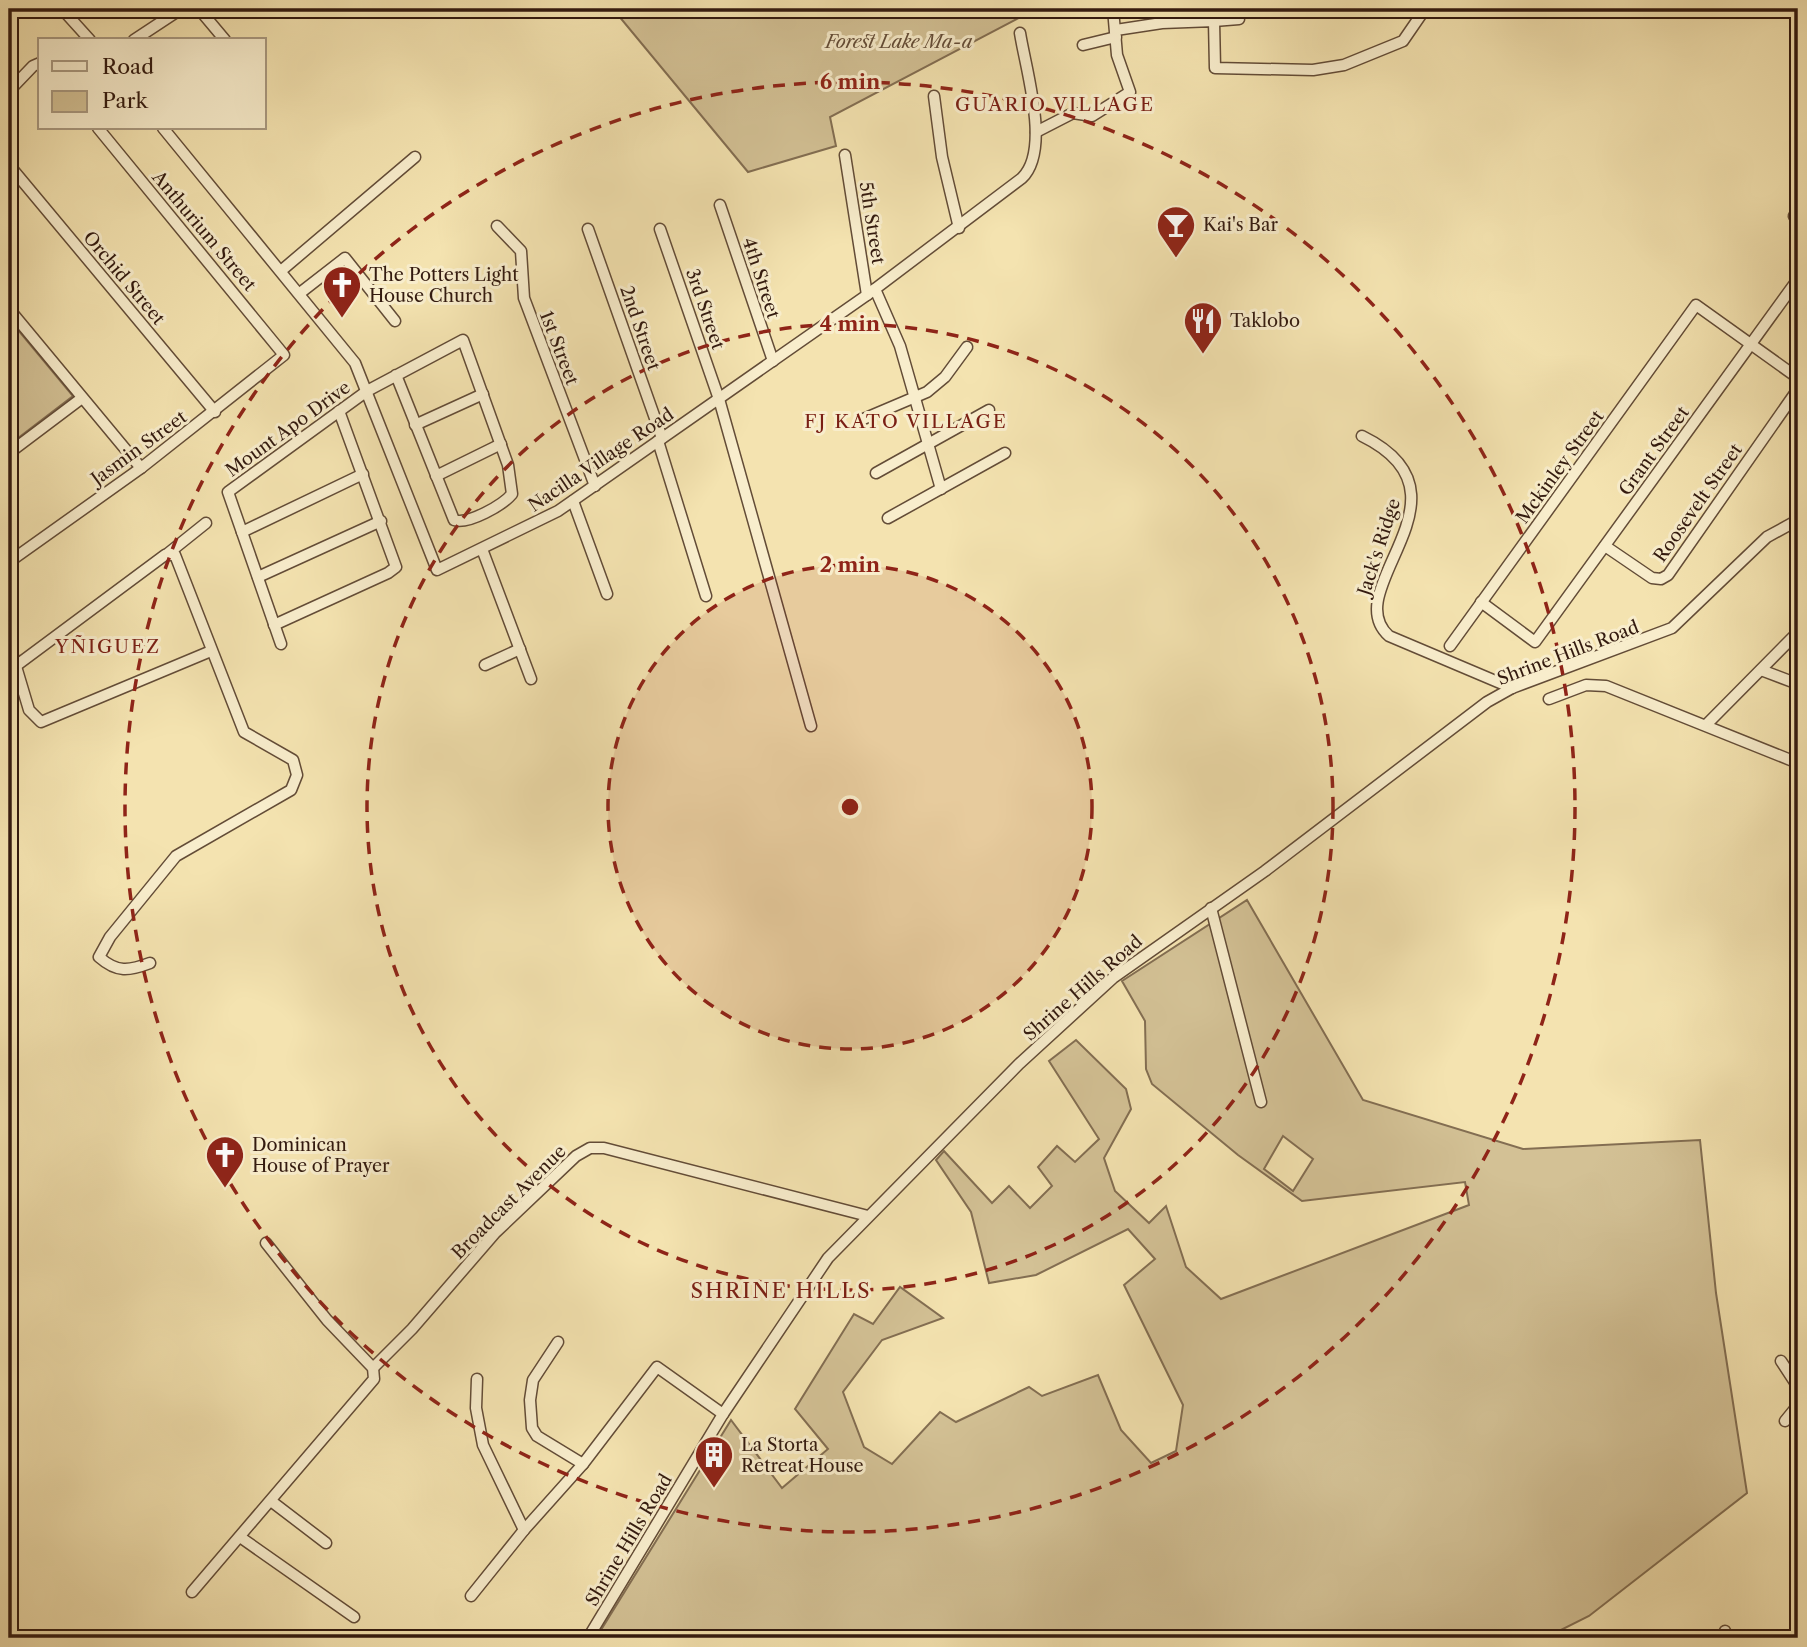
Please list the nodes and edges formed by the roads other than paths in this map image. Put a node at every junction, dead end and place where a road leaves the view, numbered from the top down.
1 (62, 9) edge
2 (181, 9) edge
3 (199, 9) edge
4 (1113, 9) edge
5 (1425, 9) edge
6 (1238, 19) dead end
7 (1214, 21) junction
8 (1020, 33) dead end
9 (1116, 34) junction
10 (88, 38) edge
11 (137, 38) edge
12 (223, 38) edge
13 (1083, 45) dead end
14 (38, 65) edge
15 (9, 91) edge
16 (934, 96) dead end
17 (100, 130) edge
18 (165, 130) edge
19 (1036, 132) junction
20 (845, 155) dead end
21 (415, 157) dead end
22 (9, 165) edge
23 (720, 205) dead end
24 (497, 226) dead end
25 (958, 228) junction
26 (589, 229) dead end
27 (660, 229) dead end
28 (282, 271) junction
29 (1797, 282) edge
30 (871, 292) junction
31 (300, 293) junction
32 (9, 309) edge
33 (395, 321) dead end
34 (1750, 344) junction
35 (967, 347) dead end
36 (284, 355) joint
37 (772, 361) junction
38 (396, 375) junction
39 (1798, 378) edge
40 (1798, 389) edge
41 (367, 391) junction
42 (483, 394) junction
43 (82, 398) junction
44 (916, 398) junction
45 (719, 399) junction
46 (989, 410) dead end
47 (339, 411) junction
48 (215, 412) junction
49 (861, 420) dead end
50 (415, 425) junction
51 (1362, 436) dead end
52 (660, 440) junction
53 (501, 444) junction
54 (929, 444) junction
55 (9, 453) edge
56 (1005, 453) dead end
57 (141, 468) junction
58 (876, 473) dead end
59 (363, 474) junction
60 (436, 476) junction
61 (595, 485) junction
62 (941, 489) junction
63 (573, 501) junction
64 (888, 518) dead end
65 (1798, 520) edge
66 (381, 521) junction
67 (206, 523) dead end
68 (243, 532) junction
69 (1605, 546) junction
70 (482, 549) junction
71 (165, 555) junction
72 (9, 562) edge
73 (258, 577) junction
74 (607, 594) dead end
75 (706, 596) dead end
76 (1481, 602) junction
77 (275, 625) junction
78 (1798, 632) edge
79 (9, 643) edge
80 (281, 644) dead end
81 (1450, 646) dead end
82 (520, 649) junction
83 (211, 651) junction
84 (485, 665) dead end
85 (12, 668) edge
86 (1761, 670) junction
87 (531, 679) dead end
88 (1798, 684) edge
89 (1512, 688) junction
90 (1549, 699) dead end
91 (811, 726) dead end
92 (1706, 726) junction
93 (1798, 763) edge
94 (1211, 908) junction
95 (150, 963) dead end
96 (1261, 1102) dead end
97 (868, 1216) junction
98 (266, 1243) dead end
99 (558, 1342) dead end
100 (1781, 1361) dead end
101 (373, 1368) junction
102 (477, 1379) dead end
103 (1798, 1387) edge
104 (1798, 1405) edge
105 (723, 1414) junction
106 (1785, 1420) dead end
107 (583, 1464) junction
108 (271, 1501) junction
109 (524, 1530) junction
110 (240, 1537) junction
111 (327, 1543) dead end
112 (192, 1592) dead end
113 (471, 1596) dead end
114 (354, 1617) dead end
115 (588, 1638) edge

1 - 10 street
2 - 11 street
3 - 12 street
4 - 9 street
5 - 7 street
6 - 7 street
7 - 9 street
8 - 19 street, Nacilla Village Road
9 - 13 street
9 - 19 street
14 - 15 street
16 - 25 street
17 - 36 street, Anthurium Street
18 - 28 street, Nacilla Village Road
19 - 25 street, Nacilla Village Road
20 - 30 street, 5th Street
21 - 28 street
22 - 48 street, Orchid Street
23 - 37 street, 4th Street
24 - 61 street, 1st Street
25 - 30 street, Nacilla Village Road
26 - 52 street, 2nd Street
27 - 45 street, 3rd Street
28 - 31 street, Nacilla Village Road
29 - 34 street, Grant Street
30 - 37 street, Nacilla Village Road
30 - 44 street, 5th Street
31 - 33 street
31 - 41 street, Nacilla Village Road
32 - 43 street
34 - 39 street
34 - 69 street, Grant Street
34 - 76 street, Mckinley Street
35 - 44 street
36 - 48 street, Jasmin Street
37 - 45 street, Nacilla Village Road
38 - 41 street, Mount Apo Drive
38 - 42 street, Mount Apo Drive
38 - 50 street
40 - 69 street, Roosevelt Street
41 - 47 street, Mount Apo Drive
41 - 70 street, Nacilla Village Road
42 - 50 street
42 - 53 street
43 - 55 street
43 - 57 street
44 - 49 street
44 - 54 street, 5th Street
45 - 52 street, Nacilla Village Road
45 - 91 street, 3rd Street
46 - 54 street
47 - 59 street
47 - 68 street, Mount Apo Drive
48 - 57 street, Jasmin Street
50 - 60 street
51 - 89 street, Jack's Ridge
52 - 61 street, Nacilla Village Road
52 - 75 street, 2nd Street
53 - 60 street
53 - 60 street
54 - 58 street
54 - 62 street, 5th Street
56 - 62 street
57 - 72 street, Jasmin Street
59 - 66 street
59 - 68 street
61 - 63 street, Nacilla Village Road
62 - 64 street
63 - 70 street, Nacilla Village Road
63 - 74 street
65 - 89 street, Shrine Hills Road
66 - 73 street
66 - 77 street
67 - 71 street
68 - 73 street
69 - 76 street, Grant Street
70 - 82 street
71 - 83 street
71 - 85 street
73 - 77 street
76 - 81 street, Mckinley Street
77 - 80 street
78 - 86 street
79 - 85 street
82 - 84 street
82 - 87 street
83 - 85 street
83 - 95 street
86 - 88 street
86 - 92 street
89 - 94 street, Shrine Hills Road
90 - 92 street
92 - 93 street
94 - 96 street
94 - 97 street, Shrine Hills Road
97 - 101 street, Broadcast Avenue
97 - 105 street, Shrine Hills Road
98 - 101 street
99 - 107 street
100 - 103 street
101 - 108 street
102 - 109 street
104 - 106 street
105 - 107 street
105 - 115 street, Shrine Hills Road
107 - 109 street
108 - 110 street
108 - 111 street
109 - 113 street
110 - 112 street
110 - 114 street

